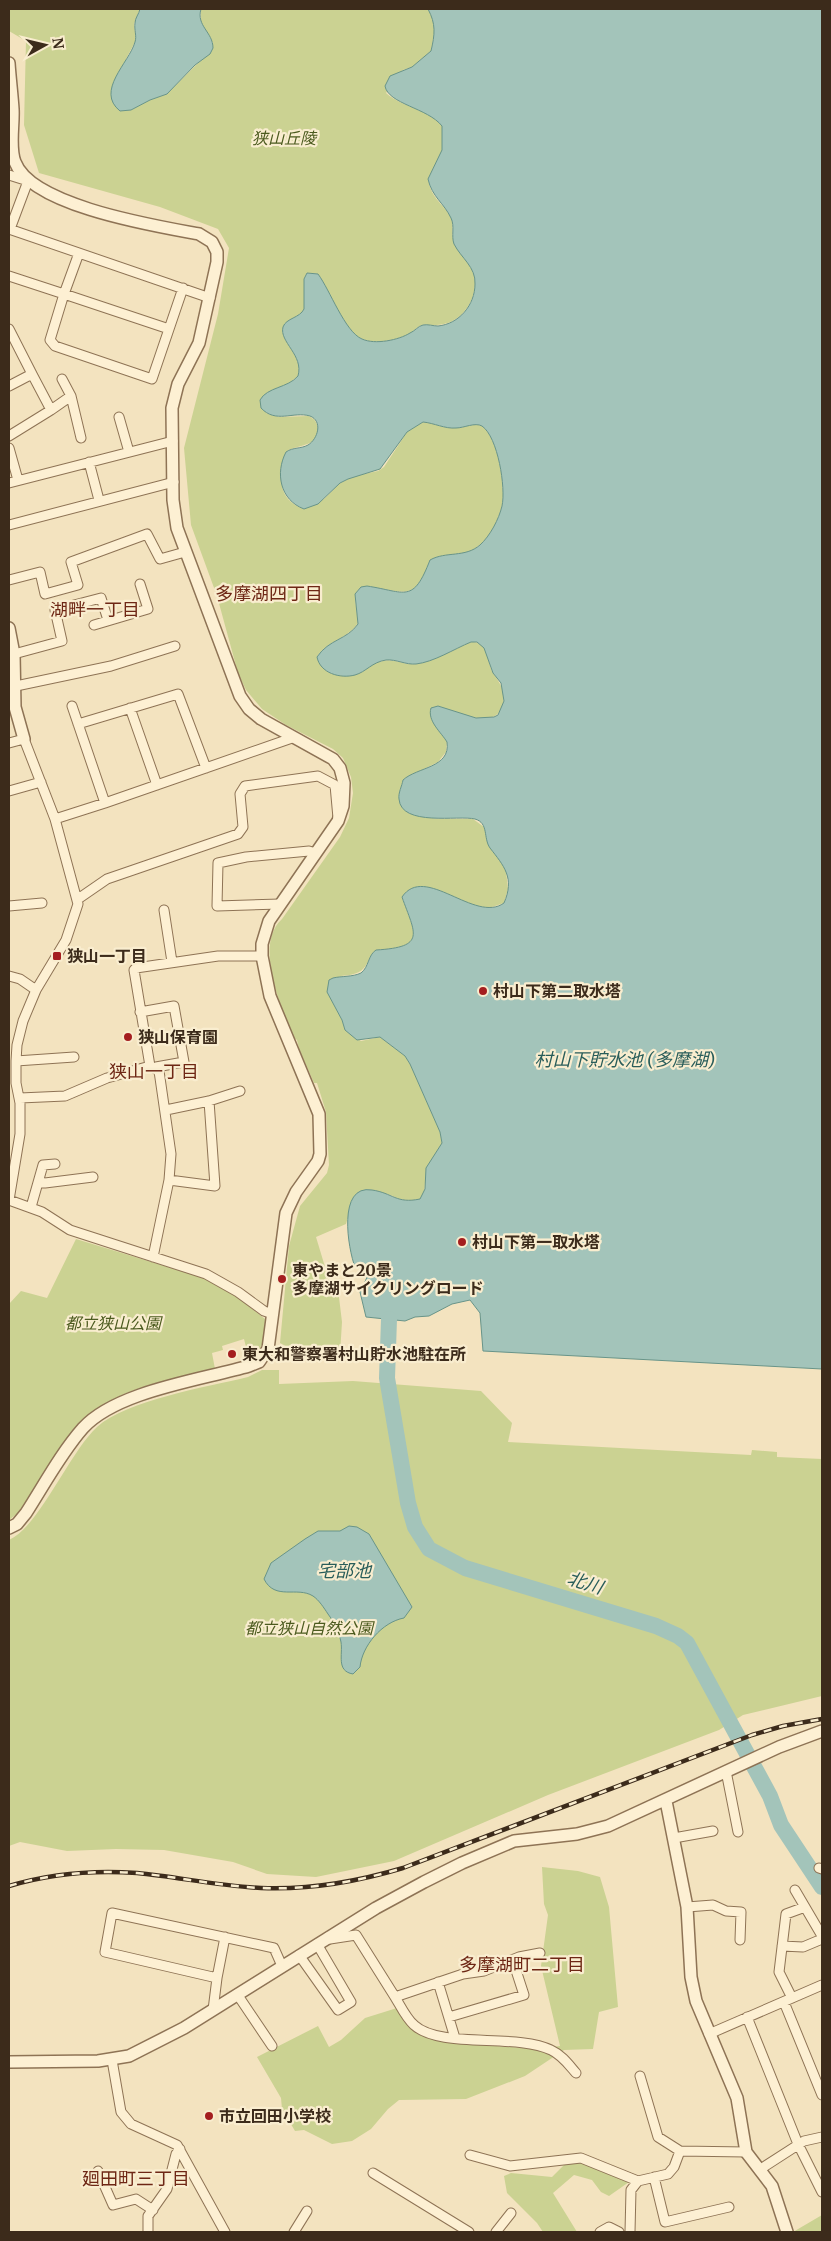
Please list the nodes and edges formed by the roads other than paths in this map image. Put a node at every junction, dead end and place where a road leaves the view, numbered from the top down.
1 (9, 63) edge
2 (9, 175) edge
3 (28, 181) junction
4 (9, 229) edge
5 (79, 253) junction
6 (9, 276) edge
7 (183, 288) junction
8 (64, 294) junction
9 (210, 298) junction
10 (9, 329) edge
11 (169, 329) junction
12 (32, 374) junction
13 (62, 379) dead end
14 (9, 386) edge
15 (72, 396) junction
16 (51, 410) junction
17 (119, 416) dead end
18 (9, 436) edge
19 (81, 438) dead end
20 (173, 441) junction
21 (9, 448) edge
22 (129, 452) junction
23 (89, 462) junction
24 (13, 482) edge
25 (174, 482) junction
26 (99, 500) junction
27 (9, 525) edge
28 (185, 552) junction
29 (9, 580) edge
30 (140, 584) dead end
31 (108, 620) junction
32 (94, 625) dead end
33 (9, 628) edge
34 (175, 646) dead end
35 (14, 654) junction
36 (16, 686) junction
37 (72, 706) dead end
38 (130, 708) junction
39 (78, 724) junction
40 (292, 738) junction
41 (24, 739) junction
42 (9, 743) edge
43 (206, 768) junction
44 (41, 782) junction
45 (157, 785) junction
46 (9, 791) edge
47 (105, 803) junction
48 (55, 818) junction
49 (338, 821) junction
50 (316, 852) junction
51 (78, 899) junction
52 (42, 903) dead end
53 (280, 904) junction
54 (9, 906) edge
55 (164, 910) dead end
56 (262, 956) junction
57 (172, 962) junction
58 (9, 976) edge
59 (36, 990) junction
60 (140, 1012) junction
61 (74, 1057) dead end
62 (16, 1061) junction
63 (153, 1066) junction
64 (240, 1091) dead end
65 (16, 1094) edge
66 (209, 1101) junction
67 (166, 1110) junction
68 (55, 1164) dead end
69 (93, 1177) dead end
70 (169, 1180) junction
71 (38, 1182) junction
72 (10, 1202) edge
73 (31, 1207) junction
74 (153, 1257) junction
75 (273, 1314) junction
76 (9, 1528) edge
77 (822, 1731) edge
78 (726, 1771) junction
79 (666, 1800) junction
80 (713, 1830) dead end
81 (738, 1832) dead end
82 (674, 1838) junction
83 (795, 1890) dead end
84 (687, 1907) junction
85 (805, 1907) junction
86 (328, 1936) junction
87 (226, 1937) junction
88 (822, 1937) edge
89 (740, 1940) dead end
90 (317, 1944) junction
91 (782, 1946) junction
92 (540, 1953) dead end
93 (299, 1955) junction
94 (513, 1961) junction
95 (282, 1966) junction
96 (216, 1978) junction
97 (438, 1982) junction
98 (822, 1985) edge
99 (237, 1994) junction
100 (395, 1997) junction
101 (788, 2000) junction
102 (212, 2010) junction
103 (449, 2017) junction
104 (747, 2018) junction
105 (709, 2034) junction
106 (455, 2038) junction
107 (272, 2046) dead end
108 (112, 2060) junction
109 (9, 2062) edge
110 (576, 2073) dead end
111 (640, 2076) dead end
112 (822, 2095) edge
113 (822, 2137) edge
114 (798, 2144) junction
115 (180, 2149) junction
116 (680, 2151) junction
117 (746, 2152) junction
118 (470, 2155) dead end
119 (759, 2170) junction
120 (98, 2171) dead end
121 (373, 2173) dead end
122 (654, 2177) junction
123 (638, 2181) junction
124 (822, 2192) edge
125 (729, 2207) dead end
126 (153, 2210) junction
127 (307, 2211) dead end
128 (510, 2213) dead end
129 (148, 2232) edge
130 (225, 2232) edge
131 (294, 2232) edge
132 (469, 2232) edge
133 (496, 2232) edge
134 (600, 2232) edge
135 (619, 2232) edge
136 (630, 2232) edge
137 (787, 2232) edge

1 - 3 street
2 - 3 street
3 - 4 street
3 - 9 street
4 - 5 street
5 - 7 street
5 - 8 street
6 - 8 street
7 - 9 street
7 - 11 street
8 - 11 street
8 - 11 street
9 - 20 street
10 - 12 street
12 - 14 street
12 - 16 street
13 - 15 street
15 - 16 street
15 - 19 street
16 - 18 street
17 - 22 street
20 - 22 street
20 - 25 street
21 - 24 street
22 - 23 street
23 - 24 street
23 - 26 street
25 - 26 street
25 - 28 street
26 - 27 street
28 - 29 street
28 - 40 street
30 - 31 street
31 - 32 street
31 - 35 street
33 - 35 street
34 - 36 street
35 - 36 street
36 - 41 street
37 - 39 street
38 - 39 street
38 - 43 street
38 - 45 street
39 - 47 street
40 - 43 street
40 - 49 street
41 - 42 street
41 - 44 street
43 - 45 street
44 - 46 street
44 - 48 street
45 - 47 street
47 - 48 street
48 - 51 street
49 - 50 street
49 - 51 street
50 - 53 street
50 - 53 street
51 - 59 street
52 - 54 street
53 - 56 street
55 - 57 street
56 - 57 street
56 - 75 street
57 - 60 street
58 - 59 street
59 - 62 street
60 - 63 street
60 - 63 street
61 - 62 street
62 - 65 street
63 - 65 street
63 - 67 street
64 - 66 street
65 - 72 street
66 - 67 street
66 - 70 street
67 - 70 street
68 - 71 street
69 - 71 street
70 - 74 street
71 - 73 street
72 - 73 street
73 - 74 street
74 - 75 street
75 - 76 street
77 - 78 street
78 - 79 street
78 - 81 street
79 - 82 street
79 - 86 street
80 - 82 street
82 - 84 street
83 - 85 street
84 - 89 street
84 - 105 street
85 - 88 street
85 - 91 street
86 - 90 street
86 - 100 street
87 - 95 street
87 - 96 street
87 - 96 street
88 - 91 street
90 - 93 street
90 - 93 street
91 - 101 street
92 - 94 street
93 - 95 street
94 - 97 street
94 - 103 street
95 - 99 street
96 - 102 street
97 - 100 street
97 - 103 street
98 - 101 street
99 - 102 street
99 - 107 street
100 - 106 street
101 - 104 street
101 - 112 street
102 - 108 street
103 - 106 street
104 - 105 street
104 - 114 street
105 - 117 street
106 - 110 street
108 - 109 street
108 - 115 street
111 - 116 street
113 - 114 street
114 - 119 street
114 - 124 street
115 - 126 street
115 - 130 street
116 - 117 street
116 - 122 street
117 - 119 street
118 - 123 street
119 - 137 street
120 - 126 street
121 - 132 street
122 - 123 street
122 - 125 street
123 - 136 street
126 - 129 street
127 - 131 street
128 - 133 street
134 - 135 street

